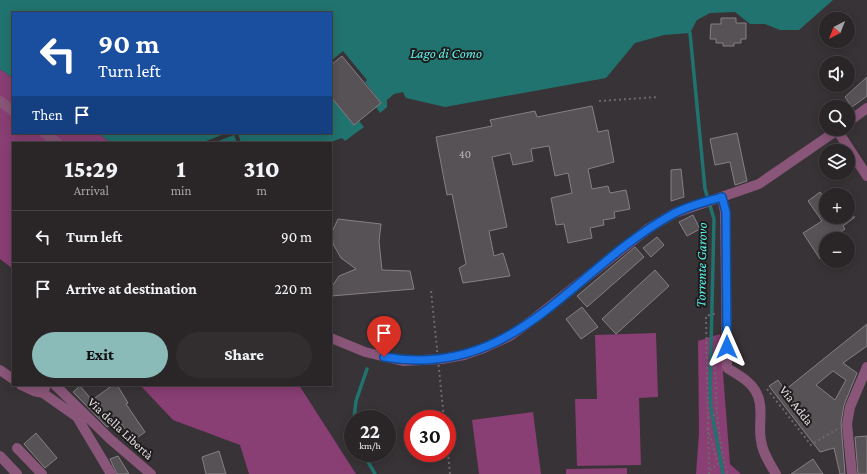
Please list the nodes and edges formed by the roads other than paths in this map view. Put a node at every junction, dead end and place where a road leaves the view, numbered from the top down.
1 (0, 101) edge
2 (867, 108) edge
3 (12, 110) edge
4 (855, 117) edge
5 (45, 134) edge
6 (828, 136) edge
7 (842, 136) edge
8 (57, 142) edge
9 (867, 176) edge
10 (719, 198) junction
11 (332, 338) edge
12 (867, 367) edge
13 (0, 370) edge
14 (12, 378) edge
15 (23, 386) edge
16 (57, 386) edge
17 (44, 389) edge
18 (17, 448) dead end
19 (0, 456) edge
20 (17, 474) edge
21 (42, 474) edge
22 (111, 474) edge
23 (151, 474) edge
24 (776, 474) edge
25 (852, 474) edge

1 - 3 street
2 - 4 street
5 - 8 street
6 - 10 street
7 - 9 street
10 - 11 street
10 - 24 street
12 - 25 street
13 - 14 street
15 - 17 street, Via della Libertà
16 - 23 street, Via della Libertà
17 - 22 street, Via della Libertà
18 - 21 street
19 - 20 street

